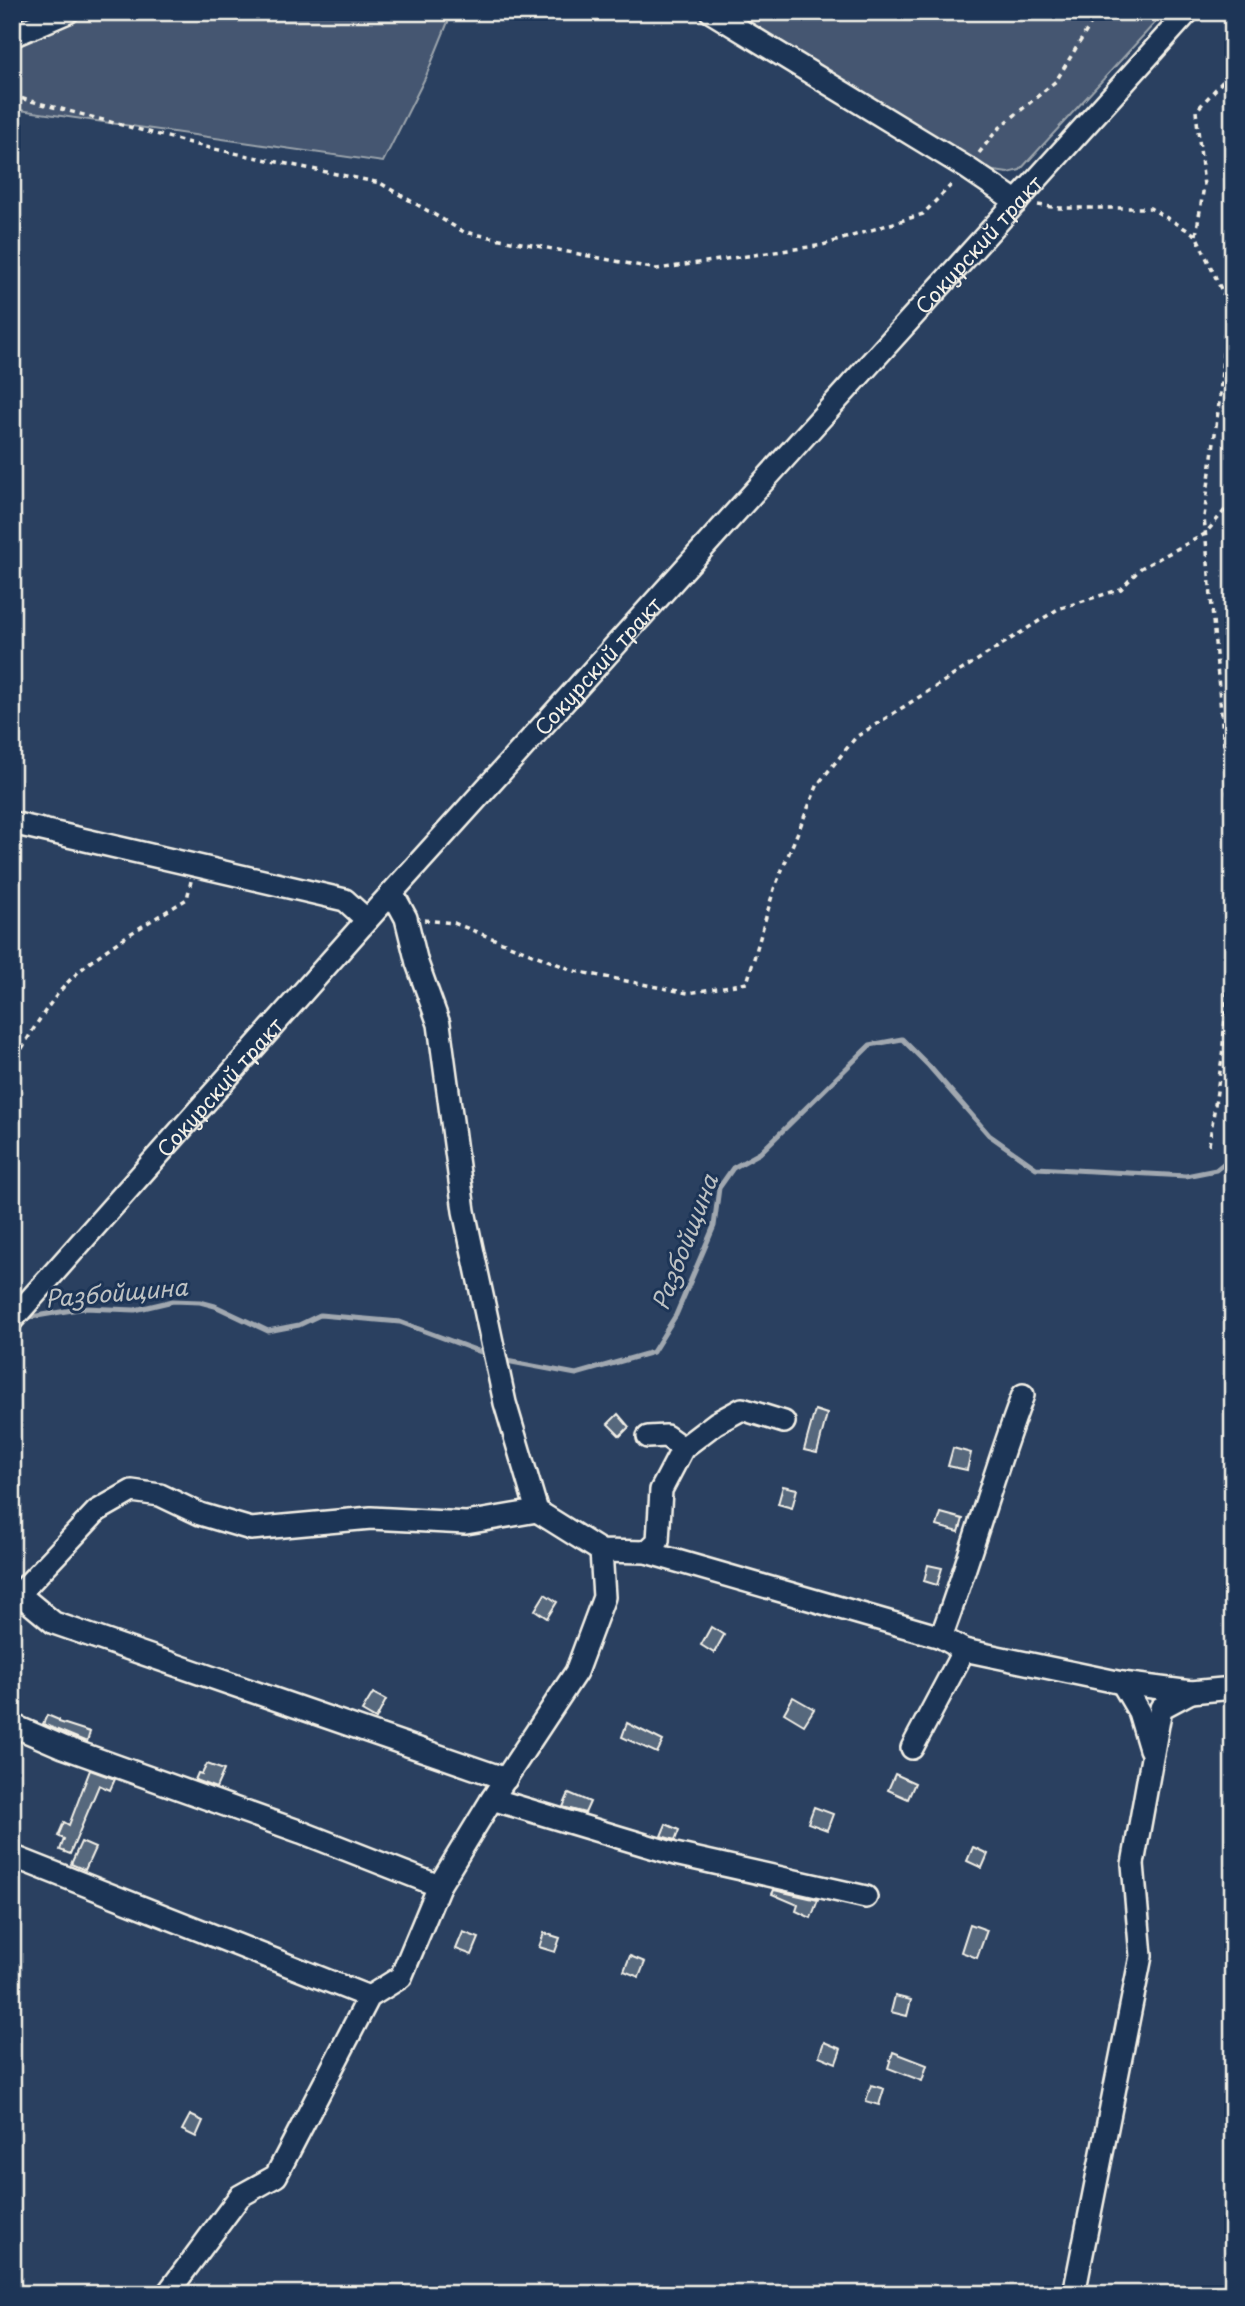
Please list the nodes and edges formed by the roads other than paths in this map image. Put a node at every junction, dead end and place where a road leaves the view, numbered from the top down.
1 (68, 12) edge
2 (711, 12) edge
3 (1188, 12) edge
4 (12, 36) edge
5 (1017, 202) junction
6 (12, 823) edge
7 (393, 894) junction
8 (367, 920) junction
9 (12, 1321) edge
10 (1023, 1395) dead end
11 (784, 1422) dead end
12 (648, 1437) dead end
13 (683, 1448) junction
14 (537, 1511) junction
15 (601, 1551) junction
16 (646, 1552) junction
17 (16, 1595) edge
18 (941, 1637) junction
19 (964, 1650) junction
20 (1122, 1683) junction
21 (1233, 1688) edge
22 (1191, 1692) junction
23 (12, 1725) edge
24 (912, 1748) dead end
25 (1151, 1754) junction
26 (506, 1779) junction
27 (492, 1799) junction
28 (12, 1856) edge
29 (439, 1886) junction
30 (866, 1897) dead end
31 (369, 1997) junction
32 (167, 2294) edge
33 (1074, 2294) edge

1 - 4 street
2 - 5 street
3 - 5 street, Сокурский тракт
5 - 7 street, Сокурский тракт
6 - 8 street
7 - 8 street, Сокурский тракт
7 - 14 street
8 - 9 street, Сокурский тракт
10 - 18 street
11 - 13 street
12 - 13 street
13 - 16 street
14 - 15 street
14 - 17 street
15 - 16 street
15 - 26 street
16 - 18 street
17 - 26 street
18 - 19 street
19 - 20 street
19 - 24 street
20 - 22 street
20 - 25 street
21 - 22 street
22 - 25 street
23 - 29 street
25 - 33 street
26 - 27 street
27 - 29 street
27 - 30 street
28 - 31 street
29 - 31 street
31 - 32 street

